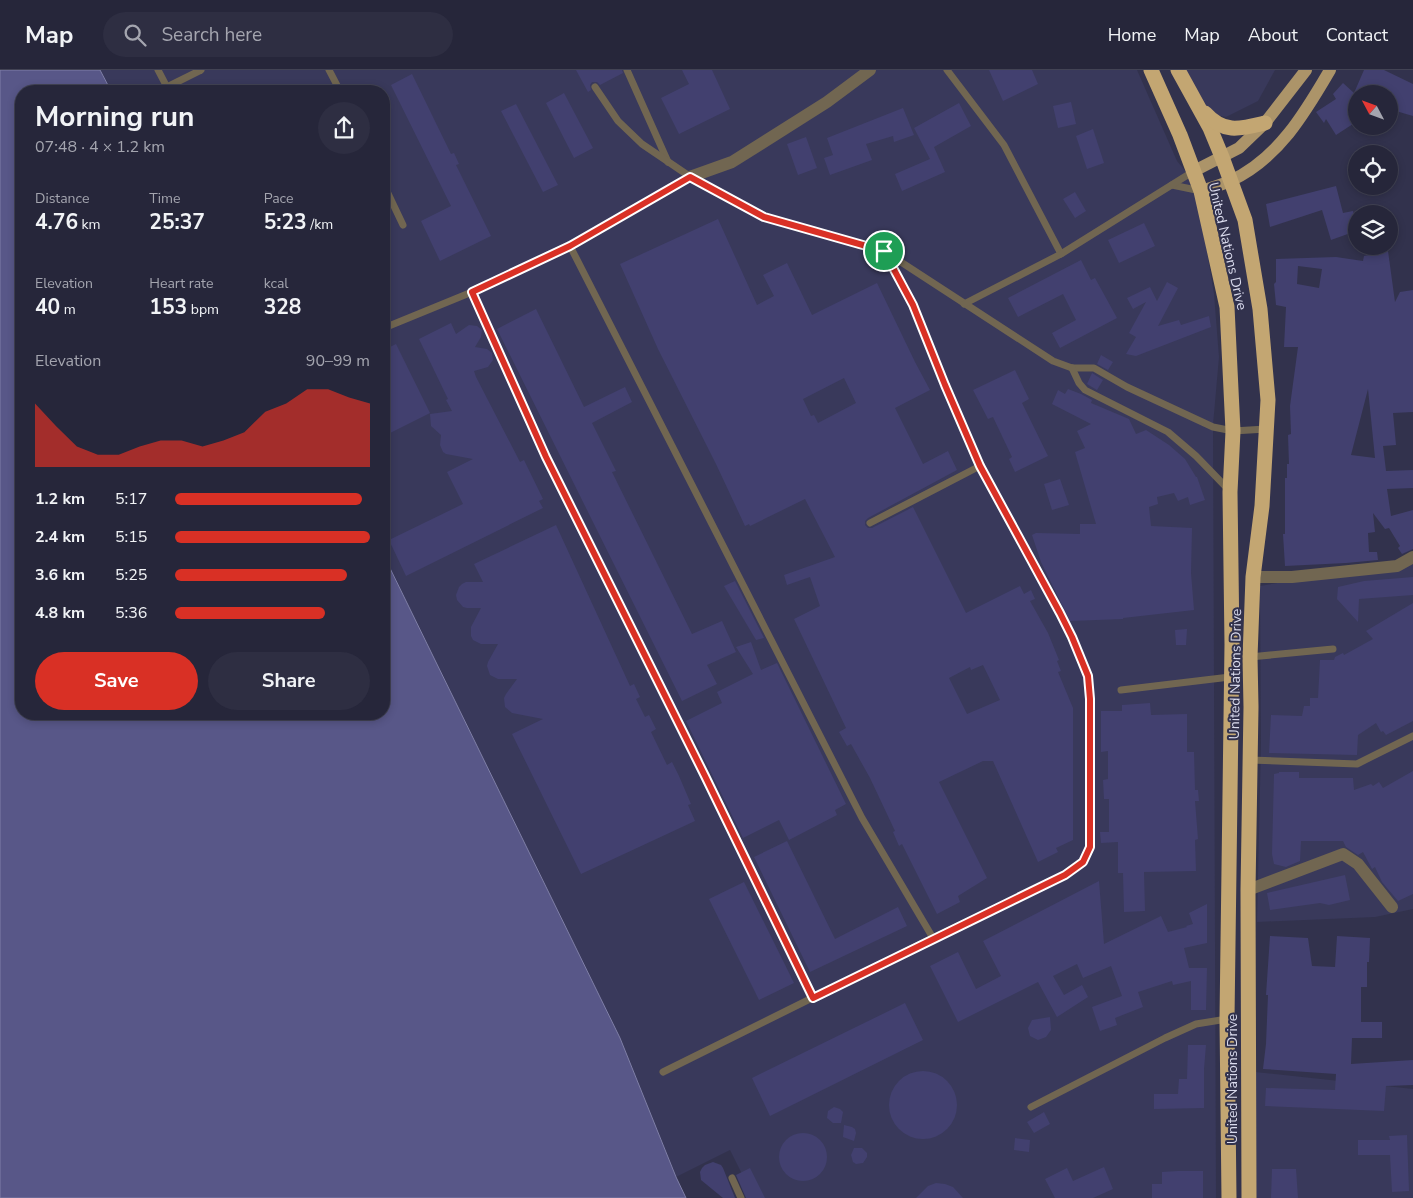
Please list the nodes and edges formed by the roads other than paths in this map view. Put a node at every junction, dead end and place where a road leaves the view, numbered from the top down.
1 (158, 70) edge
2 (201, 70) edge
3 (329, 70) edge
4 (627, 70) edge
5 (870, 70) edge
6 (947, 70) edge
7 (1151, 70) edge
8 (1178, 70) edge
9 (1306, 70) edge
10 (1330, 70) edge
11 (166, 85) edge
12 (175, 85) edge
13 (337, 85) edge
14 (595, 87) dead end
15 (1200, 108) junction
16 (1265, 123) junction
17 (1222, 157) junction
18 (668, 162) junction
19 (1194, 171) junction
20 (690, 177) junction
21 (1230, 181) junction
22 (1172, 185) junction
23 (1201, 191) junction
24 (390, 198) edge
25 (403, 225) dead end
26 (570, 246) junction
27 (884, 251) junction
28 (1061, 254) junction
29 (472, 292) junction
30 (964, 304) junction
31 (390, 326) edge
32 (1072, 368) junction
33 (1267, 429) junction
34 (1233, 431) junction
35 (980, 466) junction
36 (1230, 492) junction
37 (870, 523) dead end
38 (1413, 557) edge
39 (1253, 577) junction
40 (1333, 649) dead end
41 (1250, 657) junction
42 (1230, 677) junction
43 (1121, 690) dead end
44 (1413, 736) edge
45 (1250, 760) junction
46 (1248, 890) junction
47 (1392, 907) dead end
48 (933, 938) junction
49 (813, 998) junction
50 (1227, 1019) junction
51 (662, 1072) dead end
52 (1031, 1107) dead end
53 (732, 1178) dead end
54 (741, 1198) edge
55 (1229, 1198) edge
56 (1249, 1198) edge

1 - 11 lane
2 - 12 lane
3 - 13 lane
4 - 18 lane
5 - 20 street
6 - 28 lane
7 - 19 highway, United Nations Drive
8 - 15 highway
9 - 16 main road
10 - 21 main road
14 - 18 lane
15 - 16 highway
15 - 17 highway, United Nations Drive
16 - 17 main road
17 - 19 main road
17 - 21 highway, United Nations Drive
18 - 20 lane
19 - 22 lane
19 - 23 highway, United Nations Drive
20 - 26 lane
20 - 27 lane
21 - 23 main road
21 - 33 highway, United Nations Drive
22 - 23 lane
22 - 28 lane
23 - 34 highway, United Nations Drive
24 - 25 lane
26 - 29 lane
26 - 48 lane
27 - 30 lane
27 - 35 lane
28 - 30 lane
29 - 31 lane
29 - 49 lane
30 - 32 lane
32 - 34 lane
32 - 36 lane
33 - 34 lane
33 - 39 highway, United Nations Drive
34 - 36 highway, United Nations Drive
35 - 37 lane
35 - 48 lane
36 - 42 highway, United Nations Drive
38 - 39 street
39 - 41 highway, United Nations Drive
40 - 41 lane
41 - 45 highway, United Nations Drive
42 - 43 lane
42 - 50 highway, United Nations Drive
44 - 45 lane
45 - 46 highway, United Nations Drive
46 - 47 street
46 - 56 highway, United Nations Drive
48 - 49 lane
49 - 51 lane
50 - 52 lane
50 - 55 highway, United Nations Drive
53 - 54 lane

